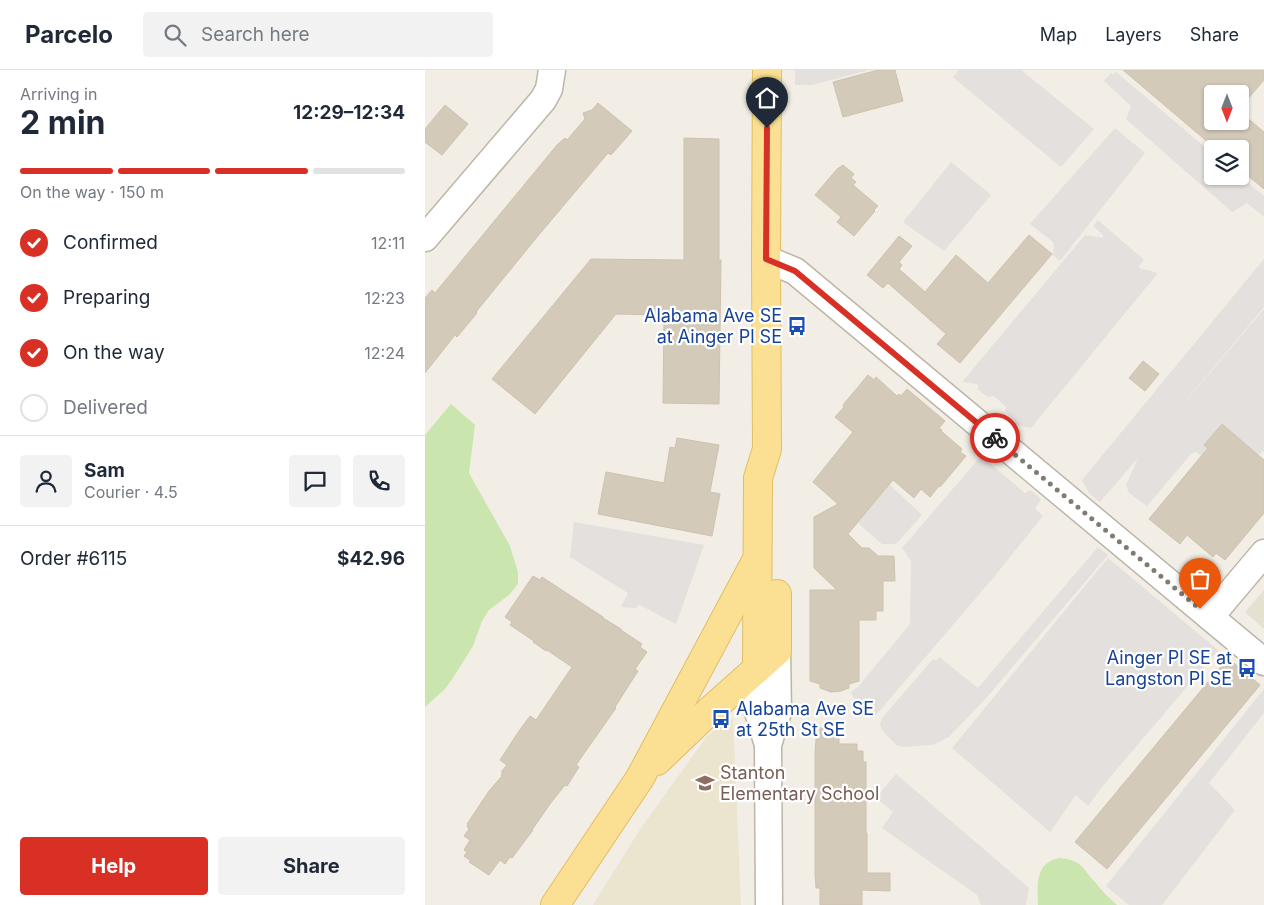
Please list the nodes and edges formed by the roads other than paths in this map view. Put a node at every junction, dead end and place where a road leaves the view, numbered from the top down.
1 (552, 70) edge
2 (767, 70) edge
3 (425, 238) edge
4 (766, 259) junction
5 (767, 449) junction
6 (1264, 553) edge
7 (758, 558) junction
8 (1210, 617) junction
9 (767, 660) junction
10 (1264, 662) edge
11 (640, 778) junction
12 (555, 905) edge
13 (769, 905) edge

1 - 3 street
2 - 4 main road
4 - 5 main road
4 - 8 street
5 - 7 main road
5 - 9 main road
6 - 8 street
7 - 9 main road
7 - 11 main road
8 - 10 street
9 - 11 main road
9 - 13 street
11 - 12 main road

